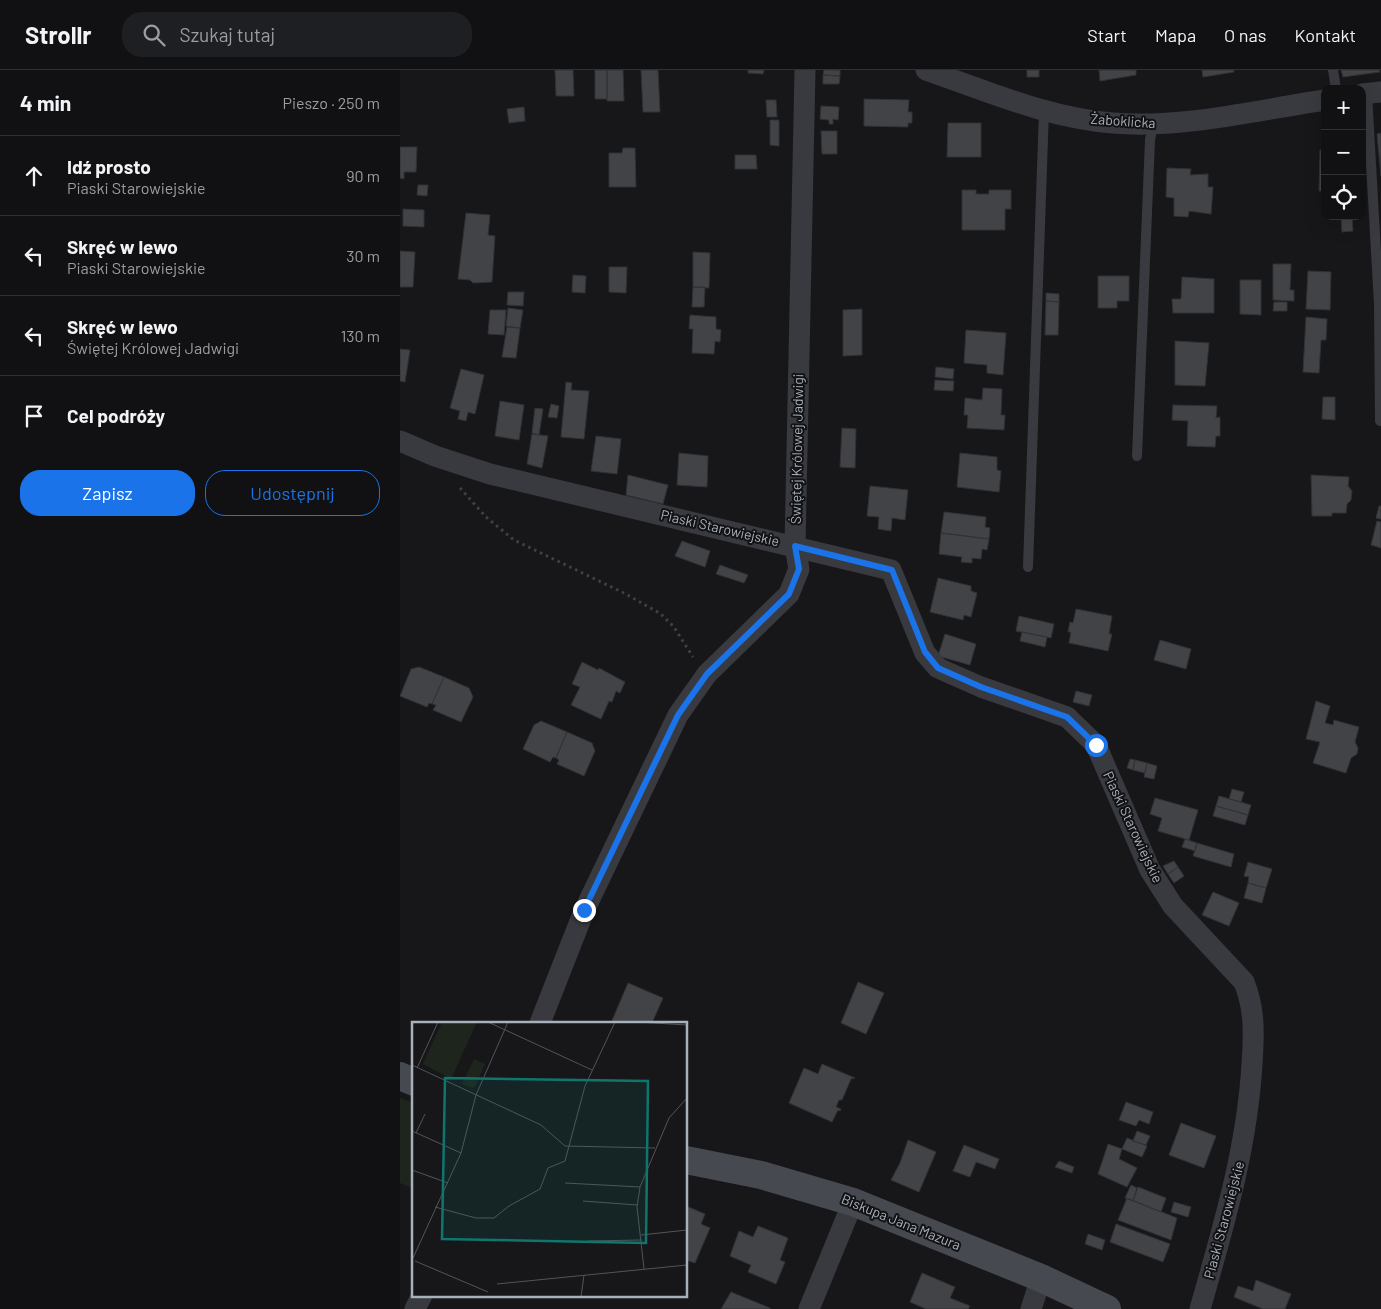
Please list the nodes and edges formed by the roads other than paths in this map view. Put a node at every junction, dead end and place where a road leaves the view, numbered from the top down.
1 (805, 70) edge
2 (926, 70) edge
3 (1333, 70) edge
4 (1335, 85) edge
5 (1370, 93) edge
6 (1321, 101) edge
7 (1044, 111) junction
8 (1153, 124) junction
9 (1380, 421) dead end
10 (400, 441) edge
11 (1137, 456) dead end
12 (795, 546) junction
13 (1028, 567) dead end
14 (540, 1022) edge
15 (400, 1076) edge
16 (412, 1081) edge
17 (688, 1160) edge
18 (853, 1202) junction
19 (1041, 1278) junction
20 (422, 1296) edge
21 (416, 1309) edge
22 (809, 1309) edge
23 (1031, 1309) edge
24 (1107, 1309) edge
25 (1200, 1309) edge

1 - 12 street, Świętej Królowej Jadwigi
2 - 7 street, Żaboklicka
3 - 4 lane
5 - 9 lane
6 - 8 street, Żaboklicka
7 - 8 street, Żaboklicka
7 - 13 lane
8 - 11 lane
10 - 12 street, Piaski Starowiejskie
12 - 14 street, Świętej Królowej Jadwigi
12 - 25 street, Piaski Starowiejskie
15 - 16 street
17 - 18 street, Biskupa Jana Mazura
18 - 19 street, Biskupa Jana Mazura
18 - 22 street
19 - 23 street
19 - 24 street, Biskupa Jana Mazura
20 - 21 street

